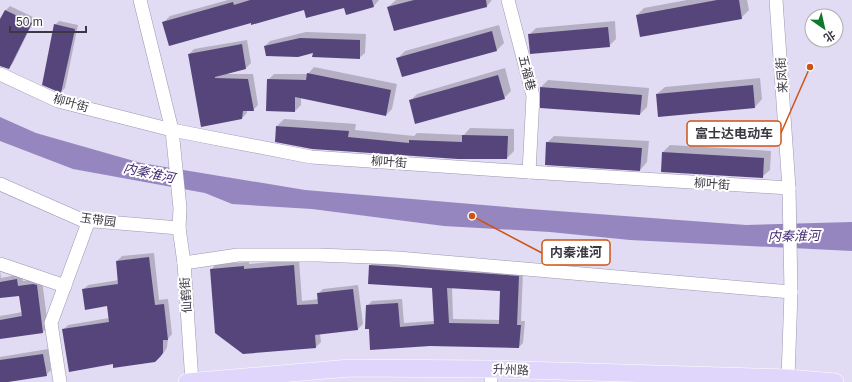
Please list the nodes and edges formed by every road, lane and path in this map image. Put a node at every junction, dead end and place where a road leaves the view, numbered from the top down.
1 (140, 0) edge
2 (508, 0) edge
3 (776, 0) edge
4 (0, 74) edge
5 (172, 130) junction
6 (528, 172) junction
7 (0, 184) edge
8 (789, 193) junction
9 (89, 220) junction
10 (179, 228) junction
11 (184, 263) junction
12 (0, 264) edge
13 (64, 286) junction
14 (791, 292) junction
15 (491, 376) edge
16 (788, 378) junction
17 (60, 382) edge
18 (187, 382) edge
19 (192, 382) edge
20 (835, 382) edge

1 - 5 street
2 - 6 street, 五福巷
3 - 8 street, 来凤街
4 - 5 street, 柳叶街
5 - 6 street, 柳叶街
5 - 10 street, 仙鹤街
6 - 8 street, 柳叶街
7 - 9 street, 玉带园
8 - 14 street, 来凤街
9 - 10 street, 玉带园
9 - 13 street
10 - 11 street, 仙鹤街
11 - 14 street
11 - 19 street, 仙鹤街
12 - 13 street
13 - 17 street
14 - 16 street
15 - 16 main road, 升州路
15 - 19 main road, 升州路
16 - 20 main road, 升州路
18 - 19 main road, 升州路

